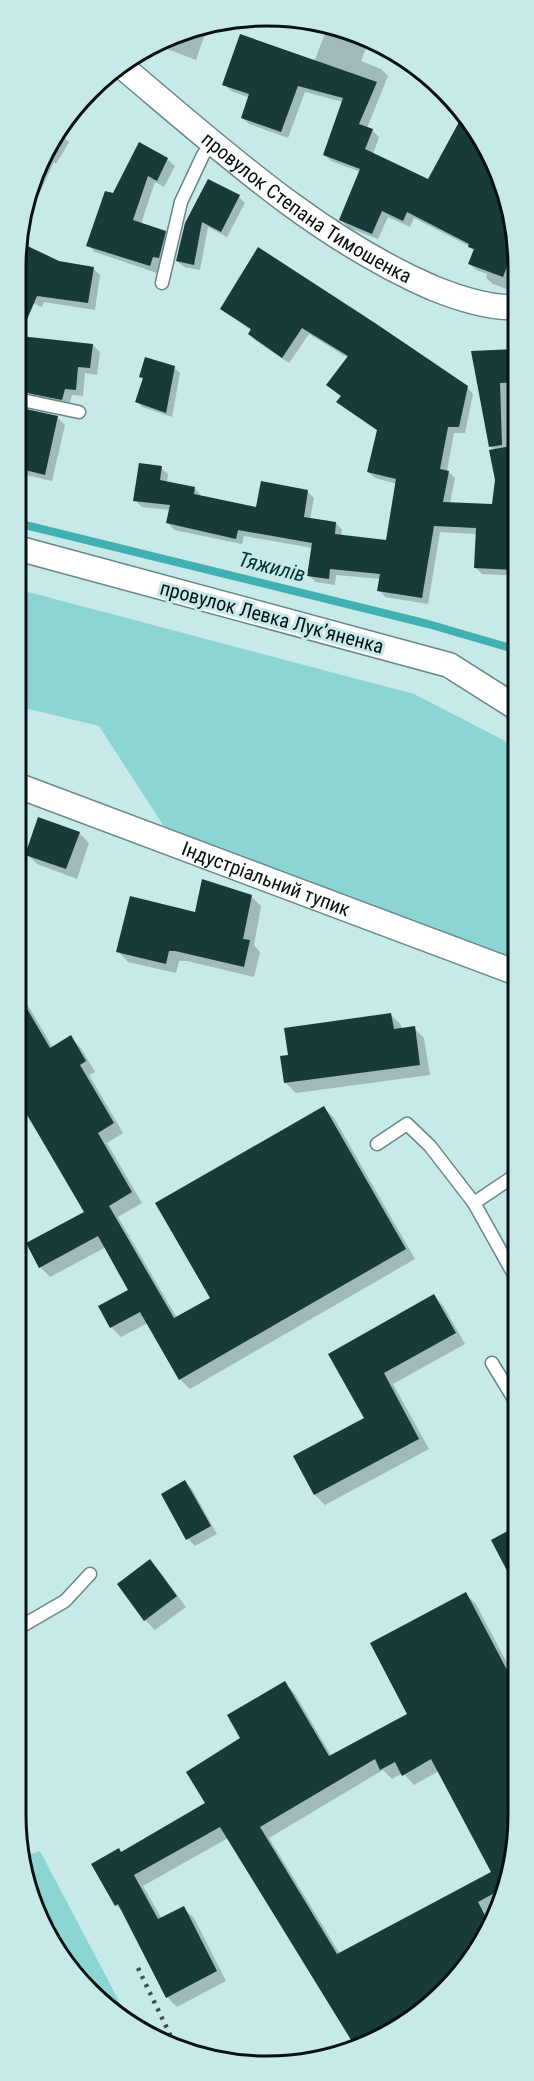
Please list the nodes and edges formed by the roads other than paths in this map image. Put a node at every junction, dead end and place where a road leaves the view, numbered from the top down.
1 (127, 70) edge
2 (212, 142) junction
3 (162, 283) dead end
4 (508, 306) edge
5 (26, 401) edge
6 (80, 412) dead end
7 (26, 550) edge
8 (508, 702) edge
9 (26, 789) edge
10 (508, 970) edge
11 (377, 1144) dead end
12 (508, 1180) edge
13 (474, 1203) junction
14 (508, 1264) edge
15 (492, 1363) dead end
16 (508, 1389) edge
17 (90, 1574) dead end
18 (26, 1624) edge

1 - 2 street, провулок Степана Тимошенка
2 - 3 lane
2 - 4 street, провулок Степана Тимошенка
5 - 6 lane
7 - 8 street, провулок Левка Лукʼяненка
9 - 10 street, Індустріальний тупик
11 - 13 lane
12 - 13 lane
13 - 14 lane
15 - 16 lane
17 - 18 lane

